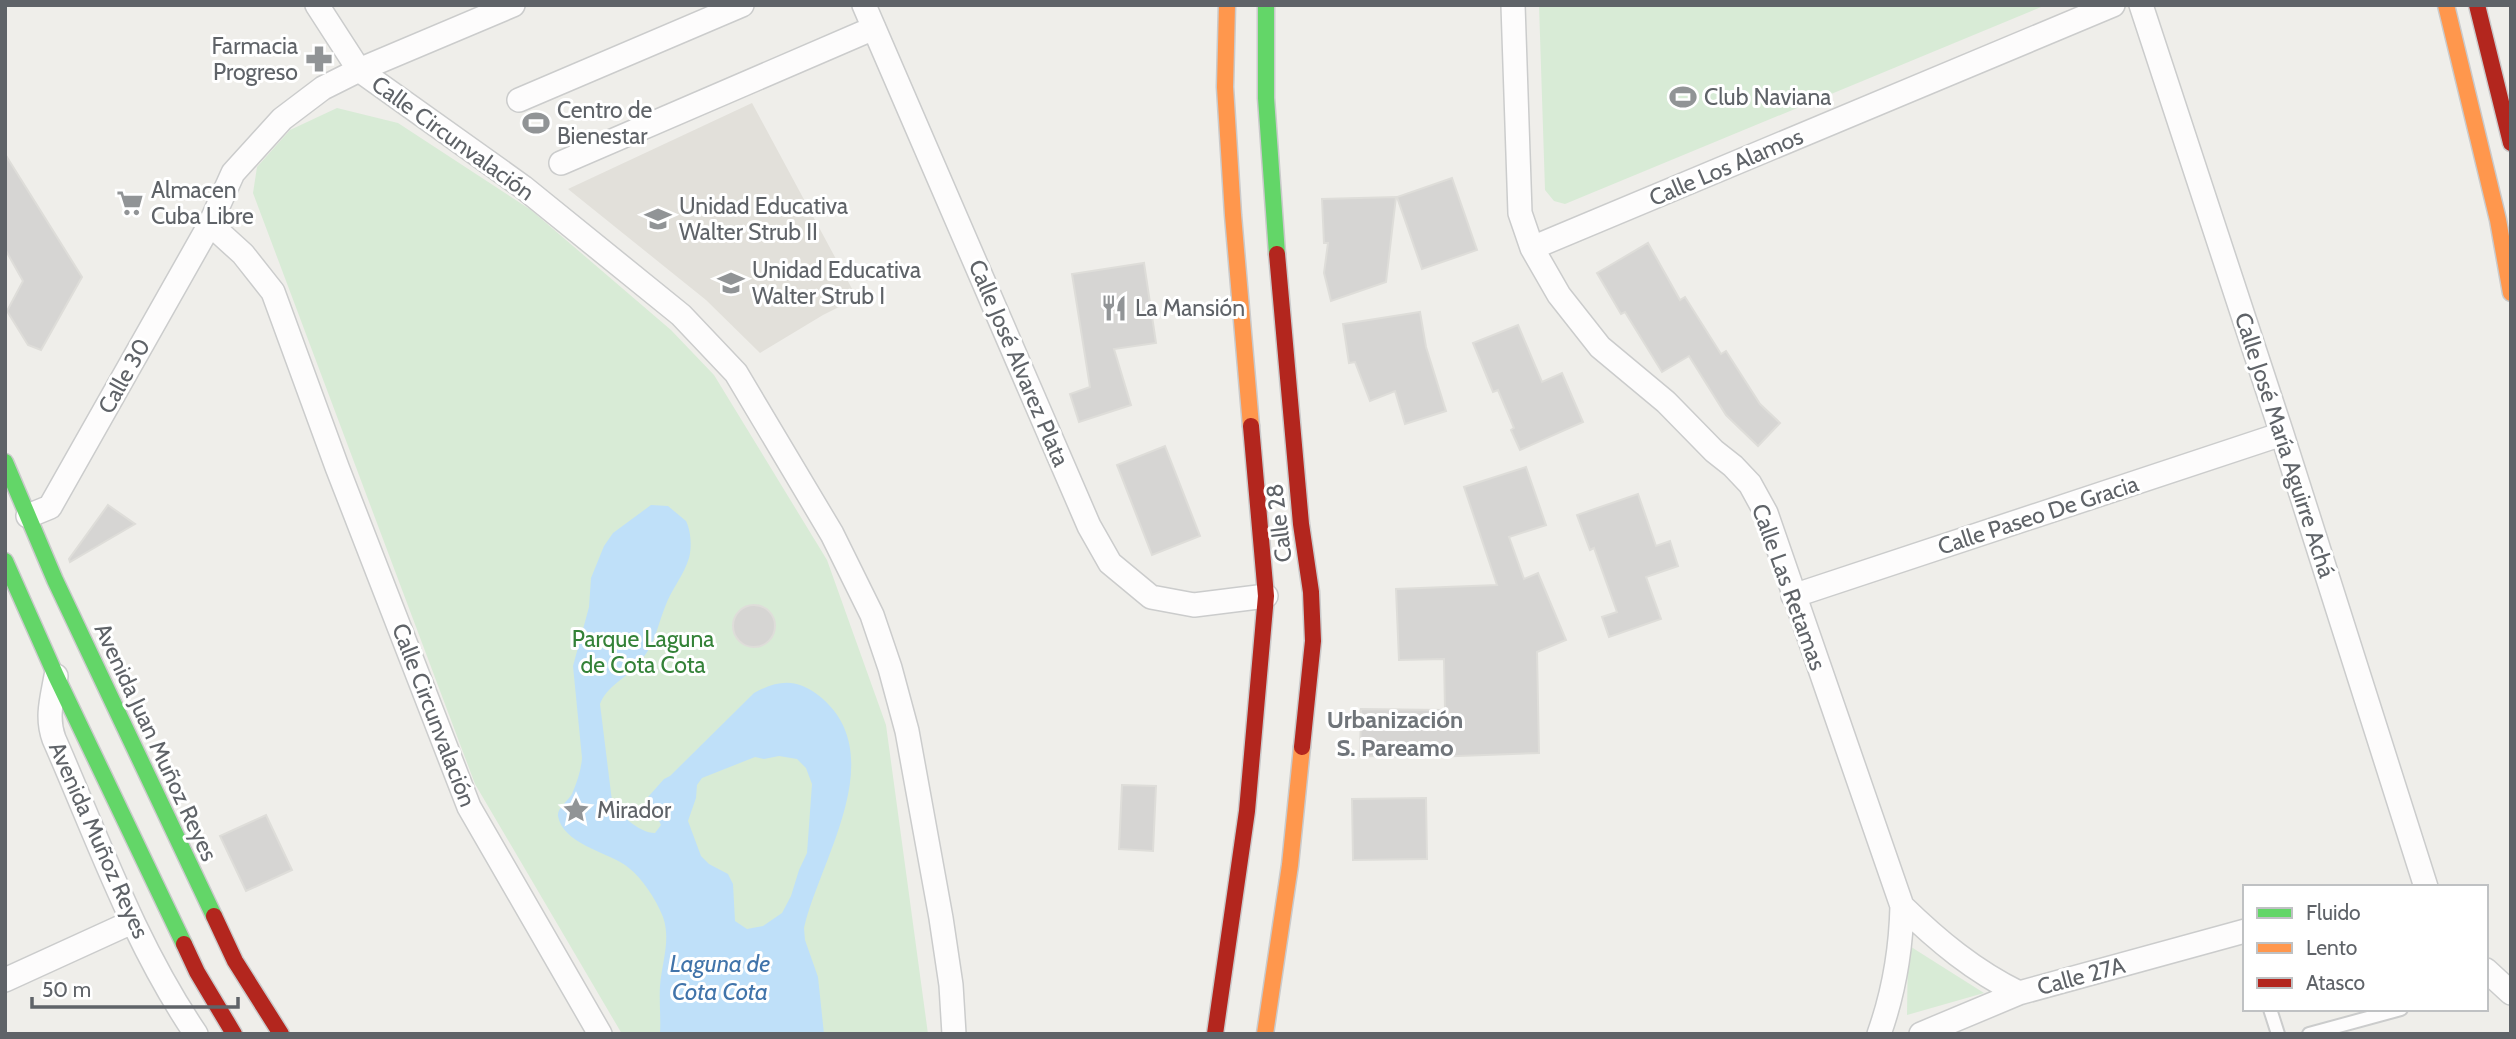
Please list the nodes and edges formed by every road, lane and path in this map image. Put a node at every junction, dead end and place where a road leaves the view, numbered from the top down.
1 (317, 5) edge
2 (513, 5) edge
3 (742, 5) edge
4 (864, 5) edge
5 (1227, 5) edge
6 (1266, 5) edge
7 (1513, 5) edge
8 (2113, 5) edge
9 (2141, 5) edge
10 (2446, 5) edge
11 (2477, 5) edge
12 (874, 29) junction
13 (359, 70) junction
14 (519, 100) dead end
15 (2511, 143) edge
16 (561, 163) dead end
17 (1253, 214) junction
18 (210, 224) junction
19 (1532, 248) junction
20 (2511, 293) edge
21 (2282, 434) junction
22 (5, 462) edge
23 (22, 518) junction
24 (5, 561) edge
25 (1272, 596) junction
26 (1794, 596) junction
27 (56, 676) junction
28 (2419, 885) edge
29 (1902, 906) junction
30 (132, 922) junction
31 (2243, 932) edge
32 (2488, 972) edge
33 (5, 980) edge
34 (2019, 993) junction
35 (2511, 993) edge
36 (2271, 1011) edge
37 (2394, 1011) edge
38 (196, 1034) edge
39 (234, 1034) edge
40 (281, 1034) edge
41 (600, 1034) edge
42 (954, 1034) edge
43 (1215, 1034) edge
44 (1265, 1034) edge
45 (1879, 1034) edge
46 (1921, 1034) edge
47 (2278, 1034) edge
48 (2309, 1034) edge

1 - 13 street
2 - 13 street
3 - 14 street
4 - 12 street, Calle José Alvarez Plata
5 - 17 main road, Calle 28
6 - 17 main road, Calle 28
7 - 19 street, Calle Las Retamas
8 - 19 street, Calle Los Alamos
9 - 21 street, Calle José María Aguirre Achá
10 - 20 main road
11 - 15 main road
12 - 16 street
12 - 25 street, Calle José Alvarez Plata
13 - 18 street, Calle Circunvalación
13 - 42 street, Calle Circunvalación
17 - 25 main road, Calle 28
17 - 44 main road, Calle 28
18 - 23 street, Calle 30
18 - 41 street, Calle Circunvalación
19 - 26 street, Calle Las Retamas
21 - 26 street, Calle Paseo De Gracia
21 - 28 street, Calle José María Aguirre Achá
22 - 23 main road, Avenida Juan Muñoz Reyes
23 - 40 main road, Avenida Juan Muñoz Reyes
24 - 27 main road
25 - 43 main road, Calle 28
26 - 29 street, Calle Las Retamas
27 - 30 street, Avenida Muñoz Reyes
27 - 39 main road
29 - 34 street, Calle 27A
29 - 45 street, Calle Las Retamas
30 - 33 street
30 - 38 street, Avenida Muñoz Reyes
31 - 34 street, Calle 27A
32 - 35 street
34 - 46 street
36 - 47 lane
37 - 48 lane

